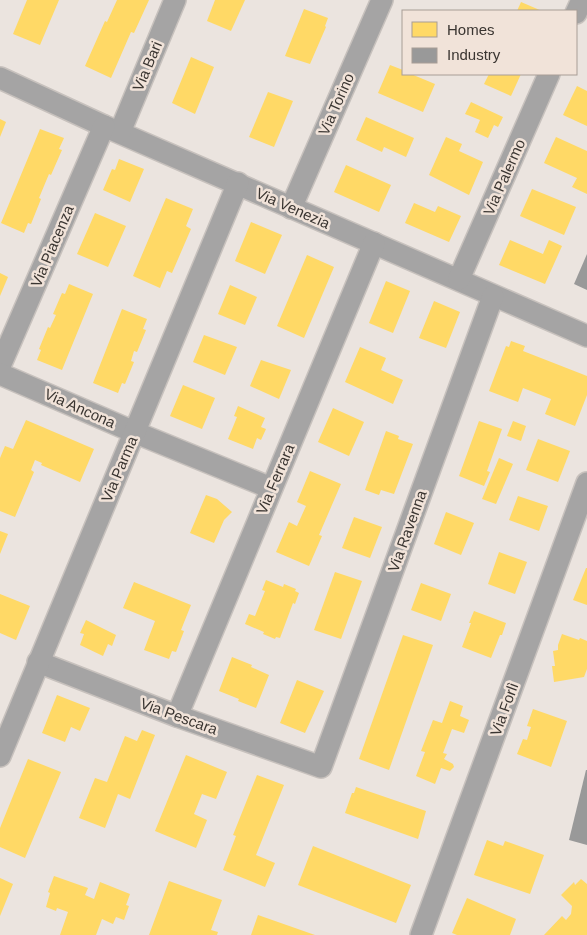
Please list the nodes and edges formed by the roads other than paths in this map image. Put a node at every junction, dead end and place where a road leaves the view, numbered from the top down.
1 (175, 0) edge
2 (382, 0) edge
3 (549, 75) edge
4 (0, 78) edge
5 (112, 129) junction
6 (238, 183) junction
7 (291, 208) junction
8 (374, 243) junction
9 (459, 279) junction
10 (493, 296) junction
11 (587, 336) edge
12 (0, 366) edge
13 (0, 374) edge
14 (134, 432) junction
15 (587, 484) edge
16 (271, 488) junction
17 (38, 662) junction
18 (177, 716) junction
19 (0, 756) edge
20 (322, 767) joint
21 (422, 935) edge

1 - 5 street, Via Bari
2 - 7 street, Via Torino
3 - 9 street, Via Palermo
4 - 5 street, Via Venezia
5 - 6 street, Via Venezia
5 - 12 street, Via Piacenza
6 - 7 street, Via Venezia
6 - 14 street, Via Parma
7 - 8 street, Via Venezia
8 - 9 street, Via Venezia
8 - 16 street, Via Ferrara
9 - 10 street, Via Venezia
10 - 11 street, Via Venezia
10 - 20 street, Via Ravenna
13 - 14 street, Via Ancona
14 - 16 street, Via Ancona
14 - 17 street, Via Parma
15 - 21 street, Via Forlì
16 - 18 street, Via Ferrara
17 - 18 street, Via Pescara
17 - 19 street, Via Parma
18 - 20 street, Via Pescara

